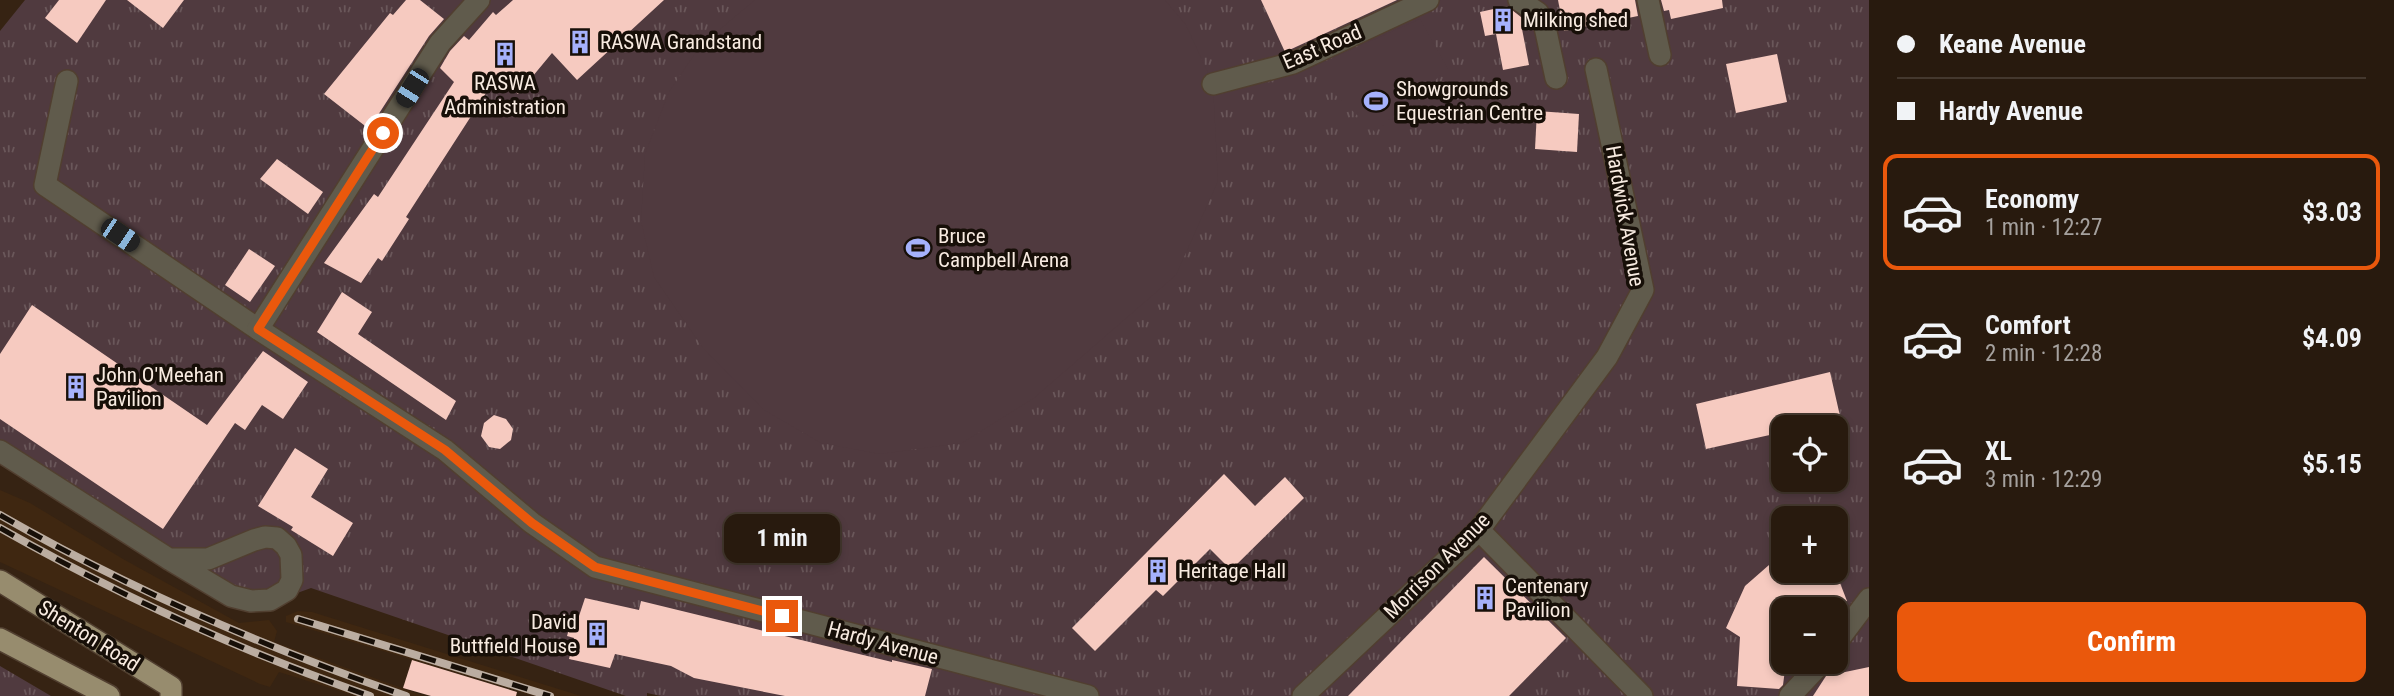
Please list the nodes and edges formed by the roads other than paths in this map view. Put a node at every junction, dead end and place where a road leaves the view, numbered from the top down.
1 (479, 0) edge
2 (1428, 0) edge
3 (1519, 0) edge
4 (1648, 0) edge
5 (1536, 7) edge
6 (1660, 55) dead end
7 (1596, 69) dead end
8 (1556, 78) dead end
9 (67, 81) dead end
10 (1213, 84) dead end
11 (258, 329) junction
12 (1607, 357) joint
13 (0, 451) edge
14 (1479, 530) junction
15 (169, 559) junction
16 (0, 581) edge
17 (1869, 599) edge
18 (1848, 627) edge
19 (0, 639) edge
20 (1811, 674) edge
21 (109, 696) edge
22 (171, 696) edge
23 (1088, 696) edge
24 (1303, 696) edge
25 (1642, 696) edge
26 (1790, 696) edge

1 - 11 street
2 - 10 street, East Road
3 - 5 street
4 - 6 street
5 - 8 street
7 - 12 street, Hardwick Avenue
9 - 11 street, Hardy Avenue
11 - 23 street, Hardy Avenue
12 - 14 street, Morrison Avenue
13 - 15 street
14 - 24 street, Morrison Avenue
14 - 25 street
15 - 15 street
16 - 22 main road, Shenton Road
17 - 18 street
19 - 21 main road
20 - 26 street

